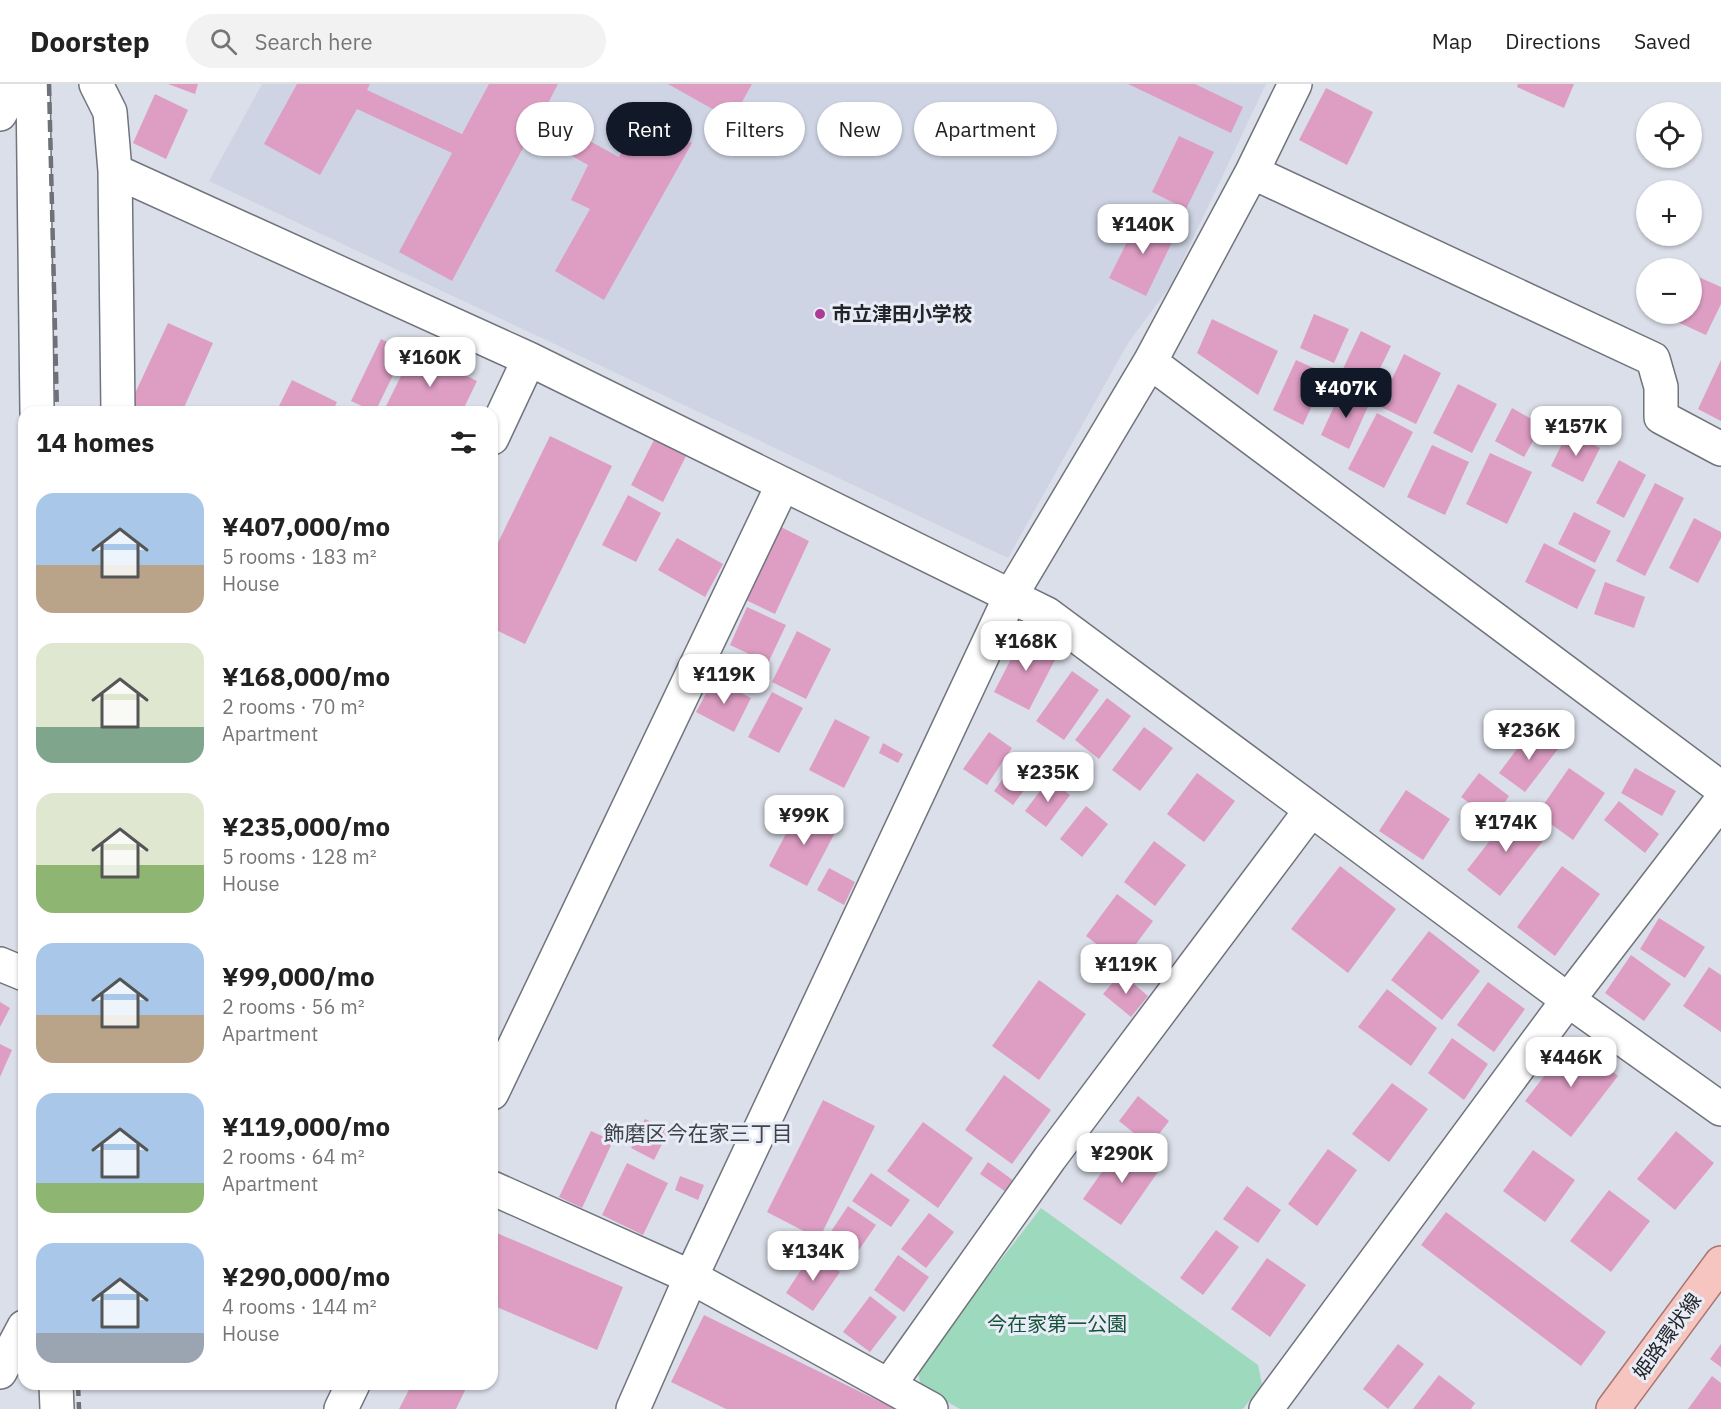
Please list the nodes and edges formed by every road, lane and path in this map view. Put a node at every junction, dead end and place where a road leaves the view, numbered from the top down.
1 (16, 84) edge
2 (33, 84) edge
3 (96, 84) edge
4 (1295, 84) edge
5 (0, 114) edge
6 (115, 171) junction
7 (1252, 172) junction
8 (529, 359) junction
9 (1150, 362) junction
10 (37, 406) edge
11 (118, 406) edge
12 (498, 425) edge
13 (1721, 449) edge
14 (783, 484) junction
15 (1011, 595) junction
16 (1721, 788) edge
17 (1721, 801) edge
18 (1311, 810) junction
19 (0, 964) edge
20 (18, 972) edge
21 (1568, 1000) junction
22 (498, 1080) edge
23 (1721, 1109) edge
24 (498, 1191) edge
25 (1721, 1263) edge
26 (691, 1277) junction
27 (18, 1338) edge
28 (0, 1372) edge
29 (889, 1385) junction
30 (56, 1390) edge
31 (350, 1390) edge
32 (57, 1409) edge
33 (341, 1409) edge
34 (633, 1409) edge
35 (930, 1409) edge
36 (1266, 1409) edge
37 (1613, 1409) edge

1 - 5 street
2 - 10 street
3 - 6 street
4 - 7 street
6 - 8 street
6 - 11 street
7 - 9 street
7 - 13 street
8 - 12 street
8 - 14 street
9 - 15 street
9 - 16 street
14 - 15 street
14 - 22 street
15 - 18 street
15 - 26 street
17 - 21 street
18 - 21 street
18 - 29 street
19 - 20 street
21 - 23 street
21 - 36 street
24 - 26 street
25 - 37 main road, 姫路環状線
26 - 29 street
26 - 34 street
27 - 28 street
29 - 35 street
30 - 32 street
31 - 33 street

